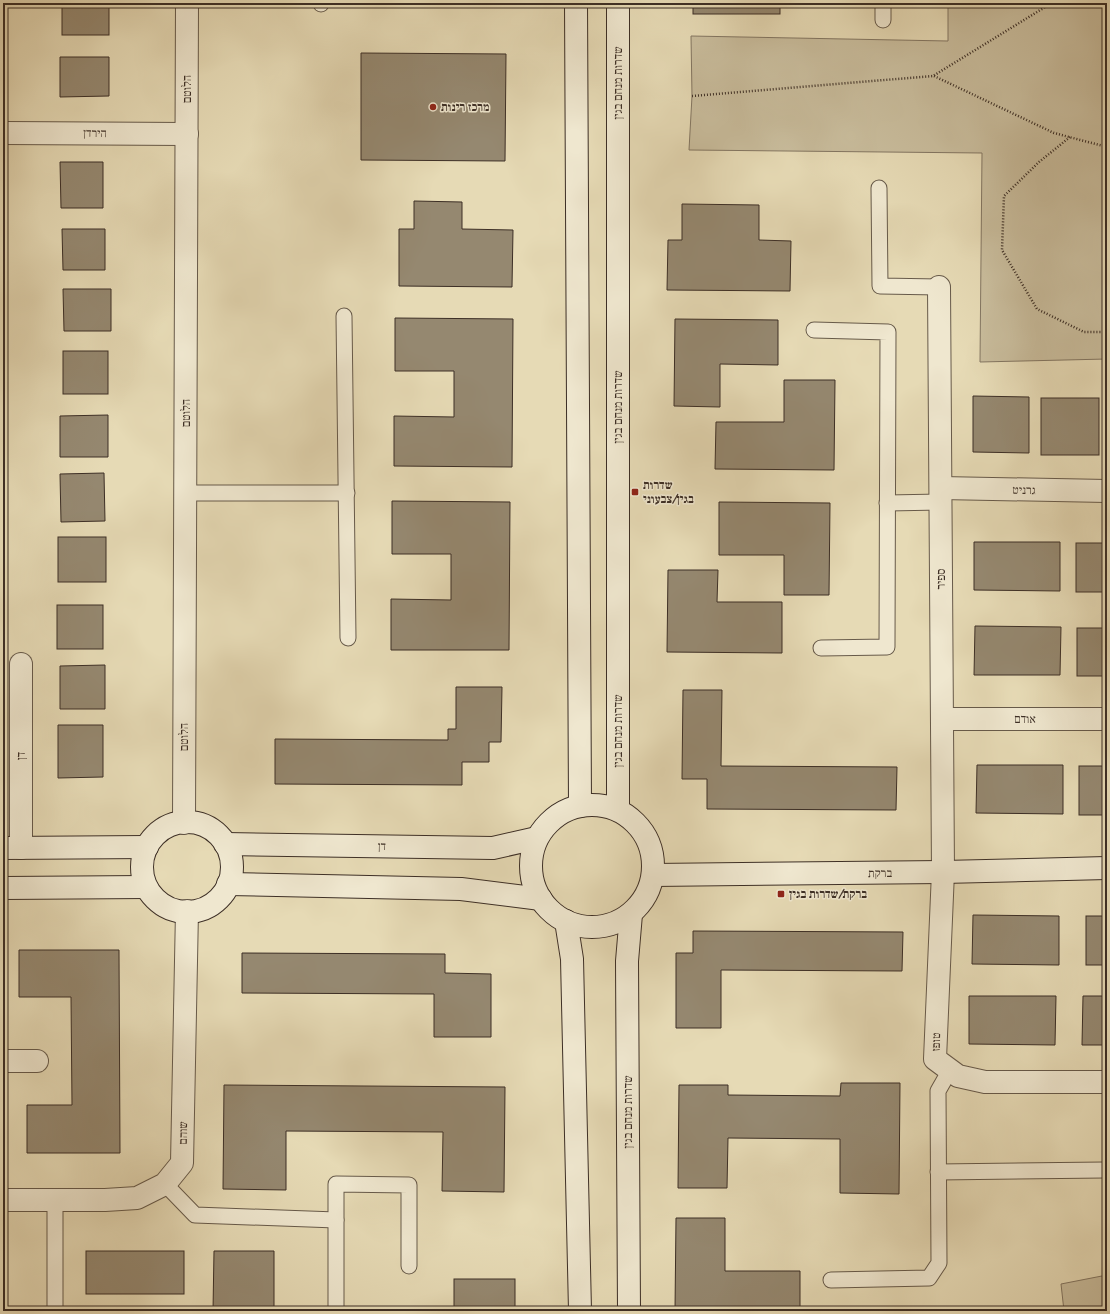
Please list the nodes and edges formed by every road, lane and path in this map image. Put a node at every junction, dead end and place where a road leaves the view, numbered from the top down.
1 (187, 3) edge
2 (576, 3) edge
3 (618, 3) edge
4 (883, 3) edge
5 (1054, 3) edge
6 (883, 20) dead end
7 (933, 76) junction
8 (692, 96) dead end
9 (3, 133) edge
10 (187, 134) junction
11 (1070, 137) junction
12 (1107, 147) edge
13 (879, 188) dead end
14 (940, 287) joint
15 (344, 316) dead end
16 (814, 330) dead end
17 (1107, 332) edge
18 (1107, 491) edge
19 (185, 493) junction
20 (347, 493) junction
21 (941, 495) junction
22 (888, 503) junction
23 (348, 638) dead end
24 (822, 648) dead end
25 (20, 664) dead end
26 (942, 719) junction
27 (1107, 720) edge
28 (580, 806) junction
29 (618, 810) junction
30 (184, 823) junction
31 (537, 838) junction
32 (225, 844) junction
33 (147, 847) junction
34 (12, 848) edge
35 (1107, 868) edge
36 (943, 872) junction
37 (653, 875) junction
38 (228, 884) junction
39 (146, 887) junction
40 (3, 888) edge
41 (541, 900) junction
42 (187, 911) junction
43 (631, 914) junction
44 (566, 921) junction
45 (3, 1062) edge
46 (38, 1062) dead end
47 (950, 1070) junction
48 (1107, 1082) edge
49 (1104, 1170) dead end
50 (938, 1172) junction
51 (164, 1184) junction
52 (3, 1200) edge
53 (55, 1200) junction
54 (336, 1220) junction
55 (409, 1266) dead end
56 (830, 1280) dead end
57 (55, 1311) edge
58 (336, 1311) edge
59 (580, 1311) edge
60 (629, 1311) edge

1 - 10 street, הלוטם
2 - 28 street
3 - 29 street, שדרות מנחם בגין
4 - 6 lane
5 - 7 path
7 - 8 path
7 - 11 path
9 - 10 street, הירדן
10 - 19 street, הלוטם
11 - 12 path
11 - 17 path
13 - 14 lane
14 - 21 street, ספיר
15 - 20 lane
16 - 22 lane
18 - 21 street, גרניט
19 - 20 lane
19 - 30 street, הלוטם
20 - 23 lane
21 - 22 lane
21 - 26 street, ספיר
22 - 24 lane
25 - 34 street, דן
26 - 27 street, אודם
26 - 36 street, ספיר
28 - 29 street
28 - 31 street
29 - 37 street
30 - 32 street
30 - 33 street
31 - 32 street, דן
31 - 41 street
32 - 38 street
33 - 34 street, דן
33 - 39 street
35 - 36 street, ברקת
36 - 37 street, ברקת
36 - 47 street, טופז
37 - 43 street
38 - 41 street
38 - 42 street
39 - 40 street
39 - 42 street
41 - 44 street
42 - 51 street, שוהם
43 - 44 street
43 - 60 street, שדרות מנחם בגין
44 - 59 street
45 - 46 street
47 - 48 street, טופז
47 - 50 lane
49 - 50 lane
50 - 56 lane
51 - 53 street, שוהם
51 - 54 lane
52 - 53 street, שוהם
53 - 57 lane
54 - 55 lane
54 - 58 lane

